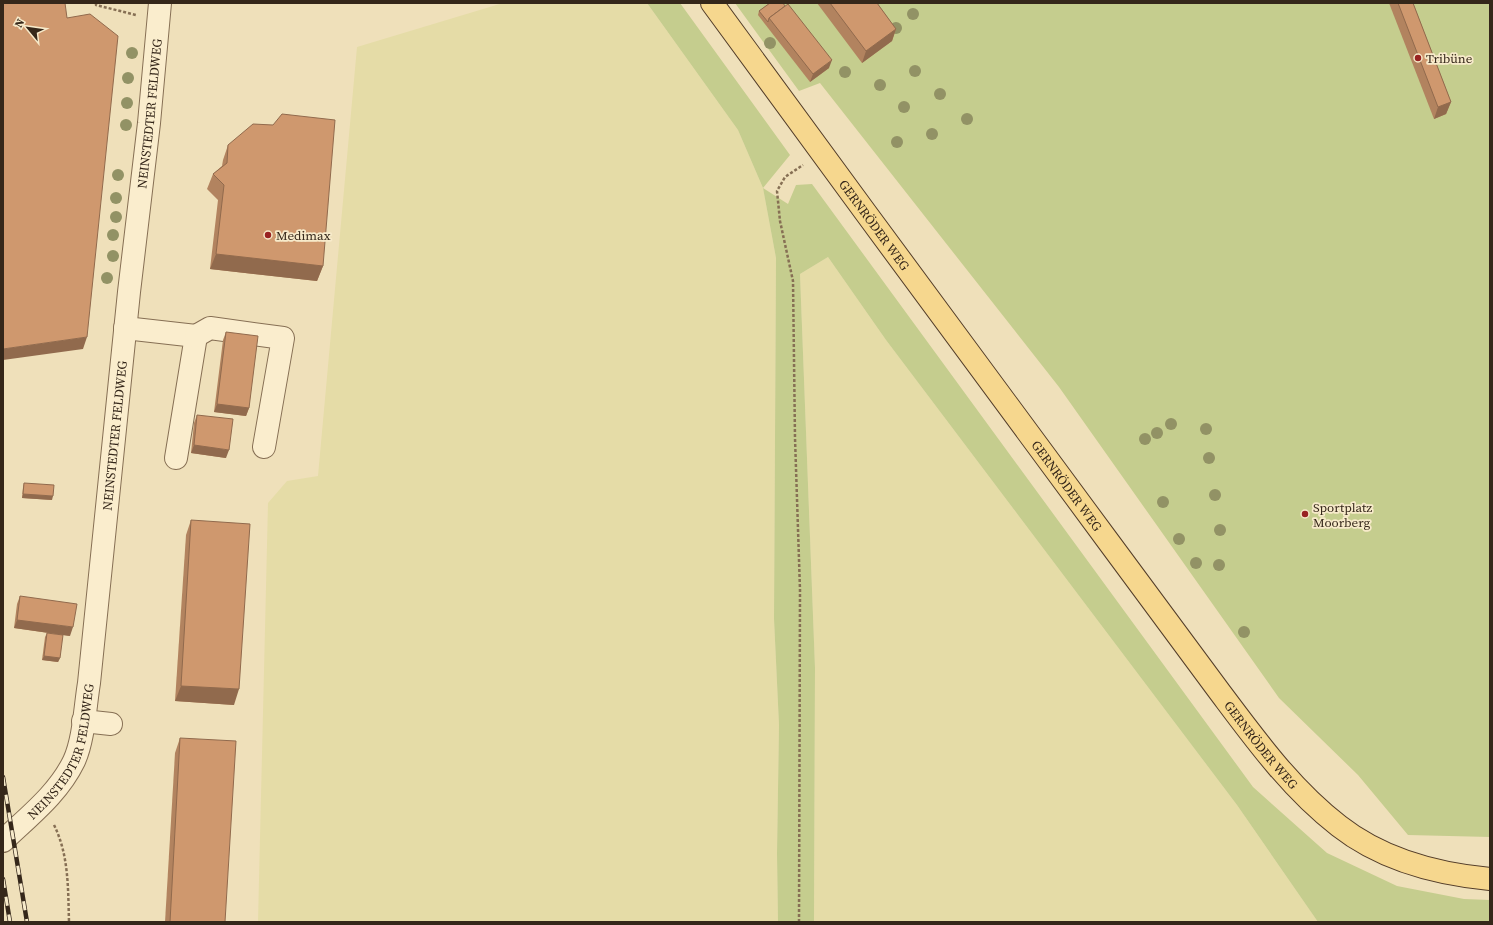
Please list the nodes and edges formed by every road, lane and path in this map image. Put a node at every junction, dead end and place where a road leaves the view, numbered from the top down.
1 (96, 3) edge
2 (160, 3) edge
3 (712, 3) edge
4 (130, 12) dead end
5 (806, 162) dead end
6 (125, 328) junction
7 (196, 336) junction
8 (264, 447) dead end
9 (176, 458) dead end
10 (84, 721) junction
11 (111, 724) dead end
12 (44, 804) junction
13 (3, 841) edge
14 (1490, 878) edge
15 (69, 922) edge
16 (800, 922) edge

1 - 4 path
2 - 6 street, NEINSTEDTER FELDWEG
3 - 14 main road, GERNRÖDER WEG
5 - 16 path
6 - 7 street
6 - 10 street, NEINSTEDTER FELDWEG
7 - 8 street
7 - 9 street
10 - 11 street
10 - 12 street, NEINSTEDTER FELDWEG
12 - 13 street, NEINSTEDTER FELDWEG
12 - 15 path

